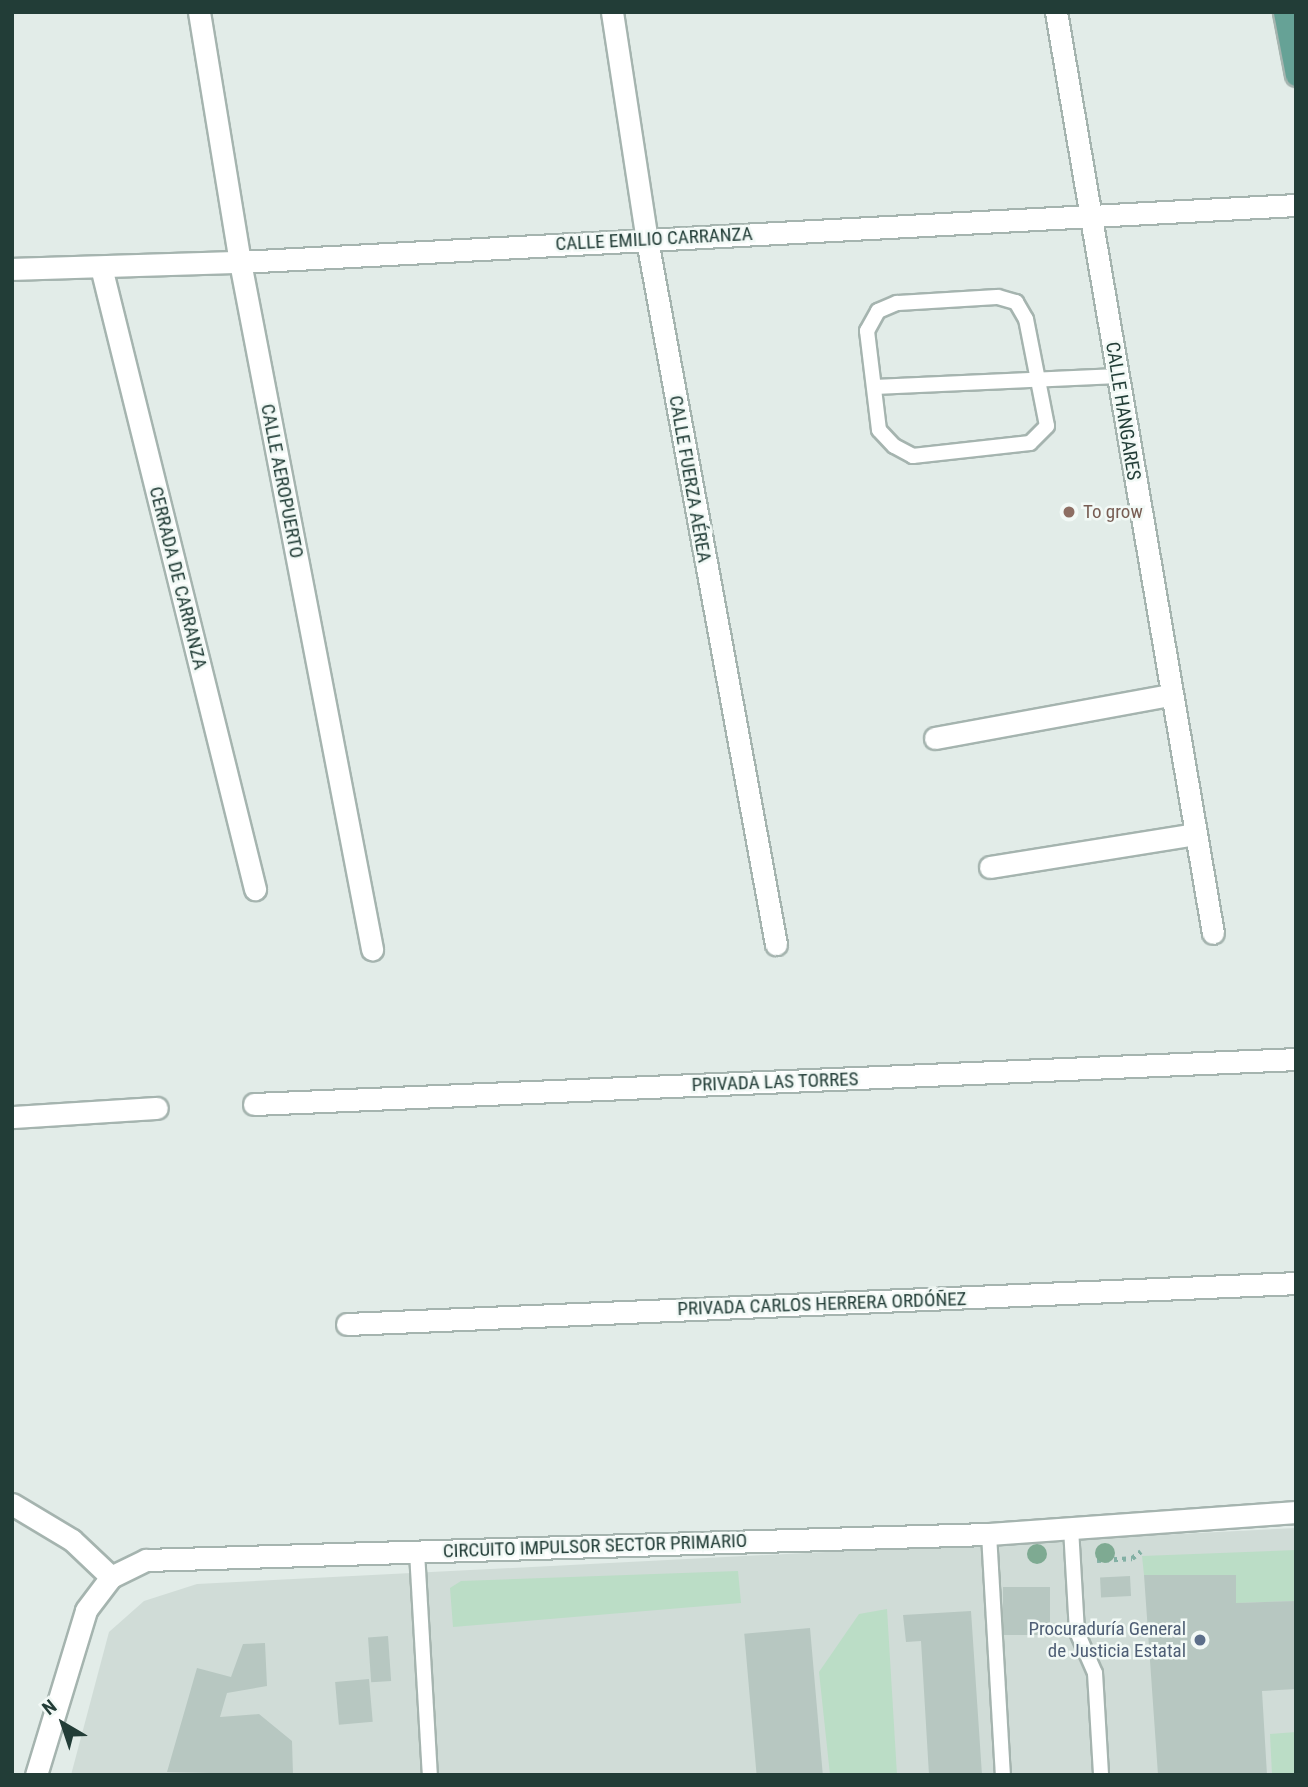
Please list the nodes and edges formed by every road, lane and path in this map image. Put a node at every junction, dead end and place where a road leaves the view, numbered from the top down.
1 (199, 12) edge
2 (612, 12) edge
3 (1056, 12) edge
4 (1284, 12) edge
5 (1296, 75) edge
6 (1296, 205) edge
7 (1091, 216) junction
8 (647, 240) junction
9 (240, 262) junction
10 (101, 267) junction
11 (12, 269) edge
12 (1117, 376) junction
13 (1040, 380) junction
14 (877, 387) junction
15 (1170, 695) junction
16 (935, 738) dead end
17 (1195, 835) junction
18 (990, 867) dead end
19 (255, 889) dead end
20 (1213, 933) dead end
21 (776, 944) dead end
22 (372, 949) dead end
23 (1296, 1059) edge
24 (254, 1104) dead end
25 (157, 1108) dead end
26 (13, 1120) edge
27 (1296, 1283) edge
28 (347, 1324) dead end
29 (12, 1504) edge
30 (1296, 1511) edge
31 (1070, 1528) junction
32 (989, 1534) junction
33 (417, 1552) junction
34 (111, 1577) junction
35 (36, 1775) edge
36 (430, 1775) edge
37 (1003, 1775) edge
38 (1101, 1775) edge

1 - 9 street, CALLE AEROPUERTO
2 - 8 street, CALLE FUERZA AÉREA
3 - 7 street, CALLE HANGARES
4 - 5 main road
6 - 7 street, CALLE EMILIO CARRANZA
7 - 8 street, CALLE EMILIO CARRANZA
7 - 12 street, CALLE HANGARES
8 - 9 street, CALLE EMILIO CARRANZA
8 - 21 street, CALLE FUERZA AÉREA
9 - 10 street, CALLE EMILIO CARRANZA
9 - 22 street, CALLE AEROPUERTO
10 - 11 street, CALLE EMILIO CARRANZA
10 - 19 street, CERRADA DE CARRANZA
12 - 13 lane
12 - 15 street, CALLE HANGARES
13 - 14 lane
13 - 14 lane
13 - 14 lane
15 - 16 street
15 - 17 street, CALLE HANGARES
17 - 18 street
17 - 20 street, CALLE HANGARES
23 - 24 street, PRIVADA LAS TORRES
25 - 26 street
27 - 28 street, PRIVADA CARLOS HERRERA ORDÓÑEZ
29 - 34 street
30 - 31 street, CIRCUITO IMPULSOR SECTOR PRIMARIO
31 - 32 street, CIRCUITO IMPULSOR SECTOR PRIMARIO
31 - 38 lane
32 - 33 street, CIRCUITO IMPULSOR SECTOR PRIMARIO
32 - 37 lane
33 - 34 street, CIRCUITO IMPULSOR SECTOR PRIMARIO
33 - 36 lane
34 - 35 street, CIRCUITO IMPULSOR SECTOR PRIMARIO

